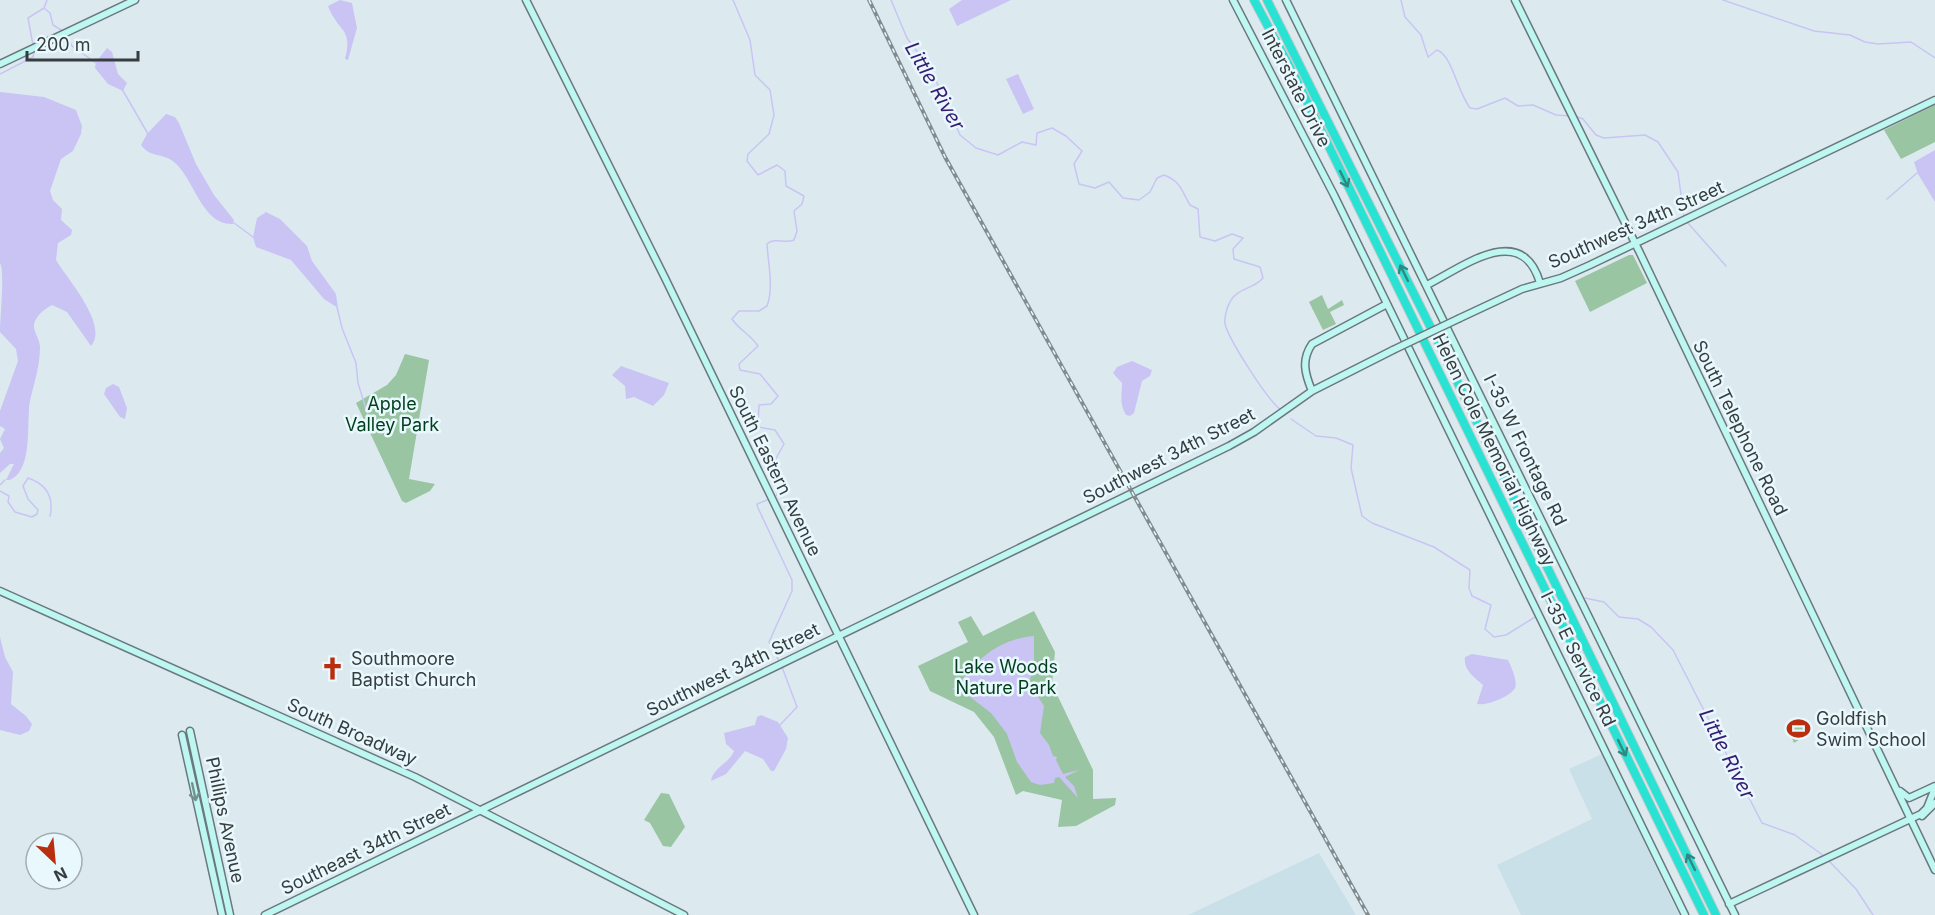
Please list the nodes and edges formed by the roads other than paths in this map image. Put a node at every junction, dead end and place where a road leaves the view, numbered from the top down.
1 (135, 0) edge
2 (526, 0) edge
3 (1233, 0) edge
4 (1254, 0) edge
5 (1267, 0) edge
6 (1286, 0) edge
7 (1515, 0) edge
8 (0, 64) edge
9 (1935, 100) edge
10 (1332, 190) joint
11 (1635, 244) junction
12 (1540, 284) junction
13 (1427, 285) junction
14 (1387, 304) junction
15 (1312, 391) junction
16 (0, 591) edge
17 (838, 635) junction
18 (190, 731) dead end
19 (182, 735) dead end
20 (1935, 786) edge
21 (1895, 787) junction
22 (494, 803) junction
23 (1935, 803) edge
24 (481, 810) junction
25 (495, 818) junction
26 (1910, 819) junction
27 (1935, 870) edge
28 (1729, 904) junction
29 (222, 915) edge
30 (231, 915) edge
31 (265, 915) edge
32 (684, 915) edge
33 (974, 915) edge
34 (1684, 915) edge
35 (1704, 915) edge
36 (1716, 915) edge
37 (1735, 915) edge

1 - 8 street
2 - 17 street, South Eastern Avenue
3 - 10 street, Interstate Drive
4 -> 35 highway, Helen Cole Memorial Highway
36 -> 5 highway, Helen Cole Memorial Highway
6 - 13 street, I-35 W Frontage Rd
7 - 11 street, South Telephone Road
9 - 11 street, Southwest 34th Street
10 - 14 street, I-35 E Service Rd
11 - 12 street, Southwest 34th Street
11 - 21 street, South Telephone Road
12 - 13 street
12 - 15 street, Southwest 34th Street, bridge
13 - 28 street, I-35 W Frontage Rd
14 - 15 street
14 - 34 street, I-35 E Service Rd
15 - 17 street, Southwest 34th Street
16 - 24 street, South Broadway
17 - 22 street, Southwest 34th Street
17 - 33 street, South Eastern Avenue
18 - 30 street, Phillips Avenue
19 -> 29 street, Phillips Avenue
20 - 21 street
20 - 26 street
21 - 26 street, South Telephone Road
22 - 24 street, Southwest 34th Street
22 - 25 street
23 - 26 street
24 - 25 street, South Broadway
24 - 31 street, Southeast 34th Street
25 - 32 street, South Broadway
26 - 27 street, South Telephone Road
26 - 28 street
28 - 37 street, I-35 W Frontage Rd

